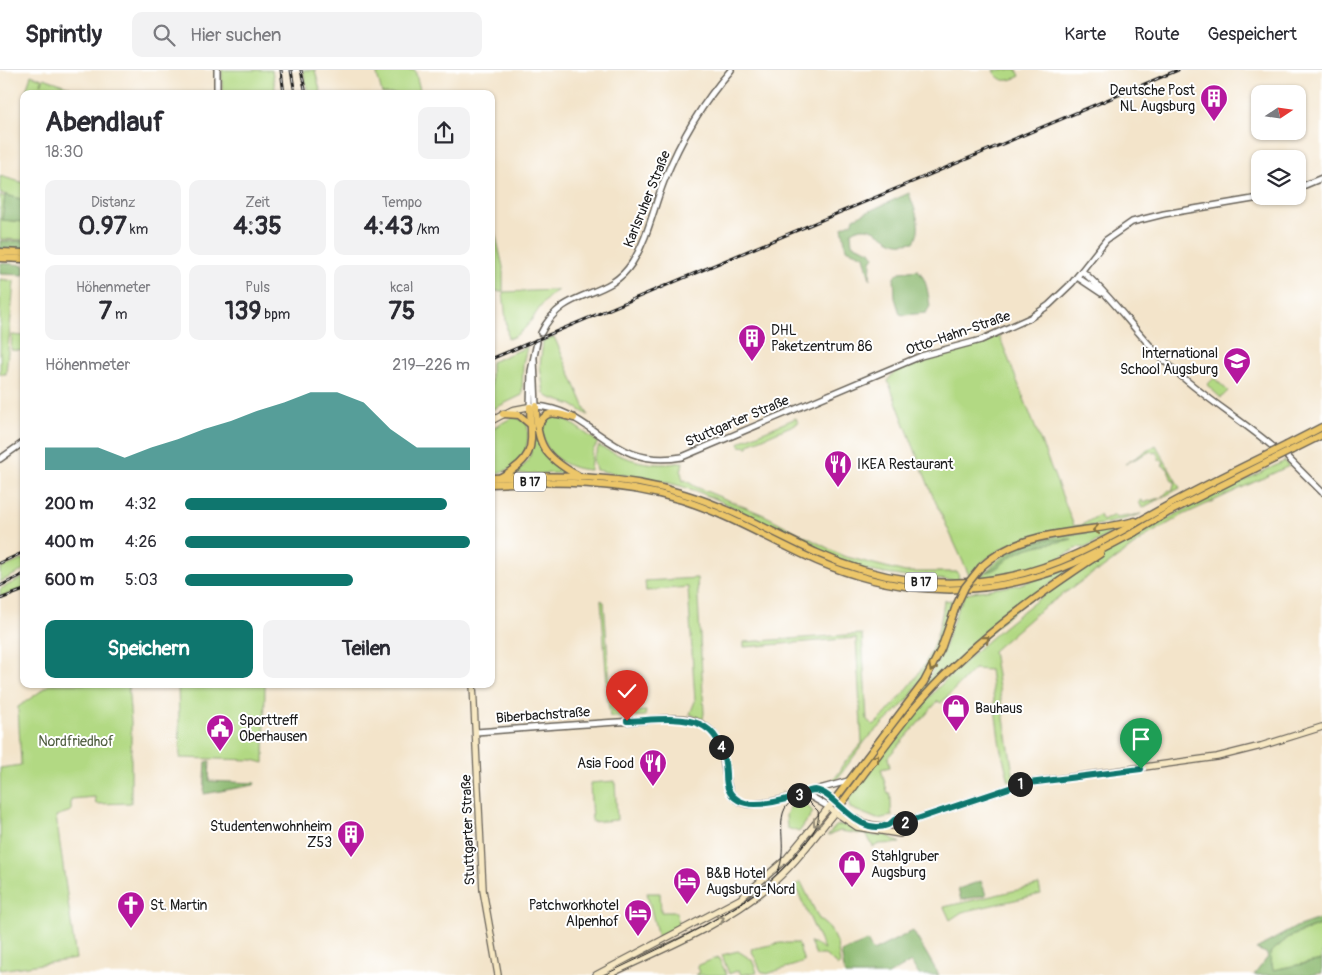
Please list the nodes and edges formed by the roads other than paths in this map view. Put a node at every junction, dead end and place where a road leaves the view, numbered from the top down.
1 (217, 70) edge
2 (731, 70) edge
3 (217, 90) edge
4 (1322, 178) edge
5 (1306, 185) edge
6 (1251, 199) edge
7 (0, 252) edge
8 (20, 253) edge
9 (0, 258) edge
10 (20, 259) edge
11 (1082, 271) junction
12 (1077, 277) junction
13 (1112, 300) junction
14 (541, 333) dead end
15 (537, 342) dead end
16 (881, 373) joint
17 (533, 407) junction
18 (503, 414) junction
19 (574, 418) junction
20 (495, 419) edge
21 (534, 427) junction
22 (1322, 427) edge
23 (1322, 435) edge
24 (20, 445) edge
25 (1272, 446) dead end
26 (1289, 448) junction
27 (1271, 456) junction
28 (1288, 458) dead end
29 (0, 459) edge
30 (579, 476) junction
31 (495, 478) edge
32 (500, 478) junction
33 (495, 484) edge
34 (1322, 492) edge
35 (1143, 519) junction
36 (1135, 532) junction
37 (473, 688) edge
38 (1322, 727) edge
39 (476, 732) junction
40 (848, 781) junction
41 (815, 790) junction
42 (796, 796) junction
43 (834, 807) junction
44 (905, 823) junction
45 (890, 824) junction
46 (891, 832) junction
47 (498, 975) edge
48 (596, 975) edge
49 (608, 975) edge

1 - 3 street
2 - 14 street, Karlsruher Straße
4 - 5 street
6 - 11 street, Otto-Hahn-Straße
7 - 8 highway
9 - 10 highway
11 - 12 street, Otto-Hahn-Straße
11 - 13 street
12 - 13 street
12 - 16 street, Otto-Hahn-Straße
13 - 25 street
15 - 17 street
16 - 19 street, Stuttgarter Straße
17 - 18 main road, Stuttgarter Straße
17 - 19 street, Stuttgarter Straße
17 - 21 highway
18 - 20 main road, Stuttgarter Straße
18 - 21 highway
19 - 21 highway
21 - 30 highway
21 - 32 highway
22 - 26 highway, B 17
23 - 26 highway, B 17
24 - 29 street
26 - 27 highway, B 17, bridge
27 - 35 highway, B 17
27 - 36 highway, B 17
28 - 34 street
30 - 32 highway, B 17
30 - 35 highway, B 17
31 - 32 highway, B 17
33 - 36 highway, B 17
35 -> 40 highway, bridge
43 -> 36 highway
37 - 39 main road, Stuttgarter Straße
38 - 44 main road
39 - 42 street, Biberbachstraße
39 - 47 main road, Stuttgarter Straße
40 - 41 street, Biberbachstraße
40 - 43 highway
41 - 42 street, Biberbachstraße
41 - 43 street
42 - 43 street, Biberbachstraße
43 - 45 main road
43 - 46 main road
43 -> 48 main road
49 -> 43 main road
44 - 45 main road
44 - 46 main road
45 - 46 main road

